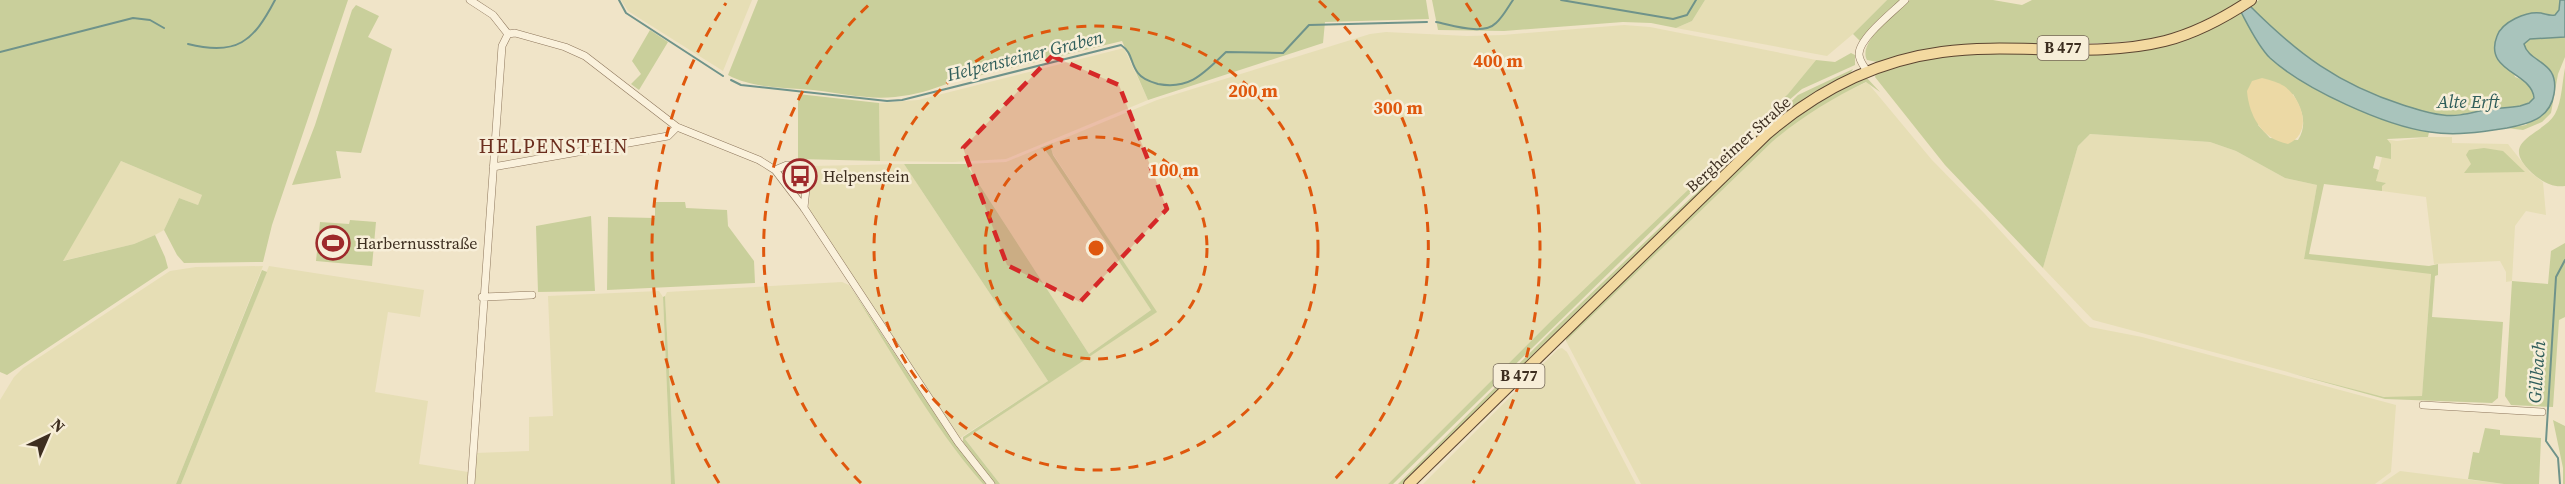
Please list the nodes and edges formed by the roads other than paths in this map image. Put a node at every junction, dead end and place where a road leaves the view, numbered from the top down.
1 (470, 0) edge
2 (1905, 0) edge
3 (2251, 0) edge
4 (508, 34) junction
5 (1867, 71) junction
6 (676, 127) junction
7 (493, 167) junction
8 (775, 170) junction
9 (804, 208) junction
10 (532, 295) dead end
11 (482, 297) junction
12 (2423, 405) dead end
13 (2542, 412) dead end
14 (471, 484) edge
15 (991, 484) edge
16 (1408, 484) edge

1 - 4 street
2 - 5 street
3 - 5 main road, Bergheimer Straße / B 477
4 - 6 street
4 - 7 street
5 - 16 main road, Bergheimer Straße / B 477
6 - 7 street
6 - 8 street
7 - 11 street
8 - 9 street
8 - 9 street
9 - 15 street
10 - 11 street
11 - 14 street
12 - 13 street

